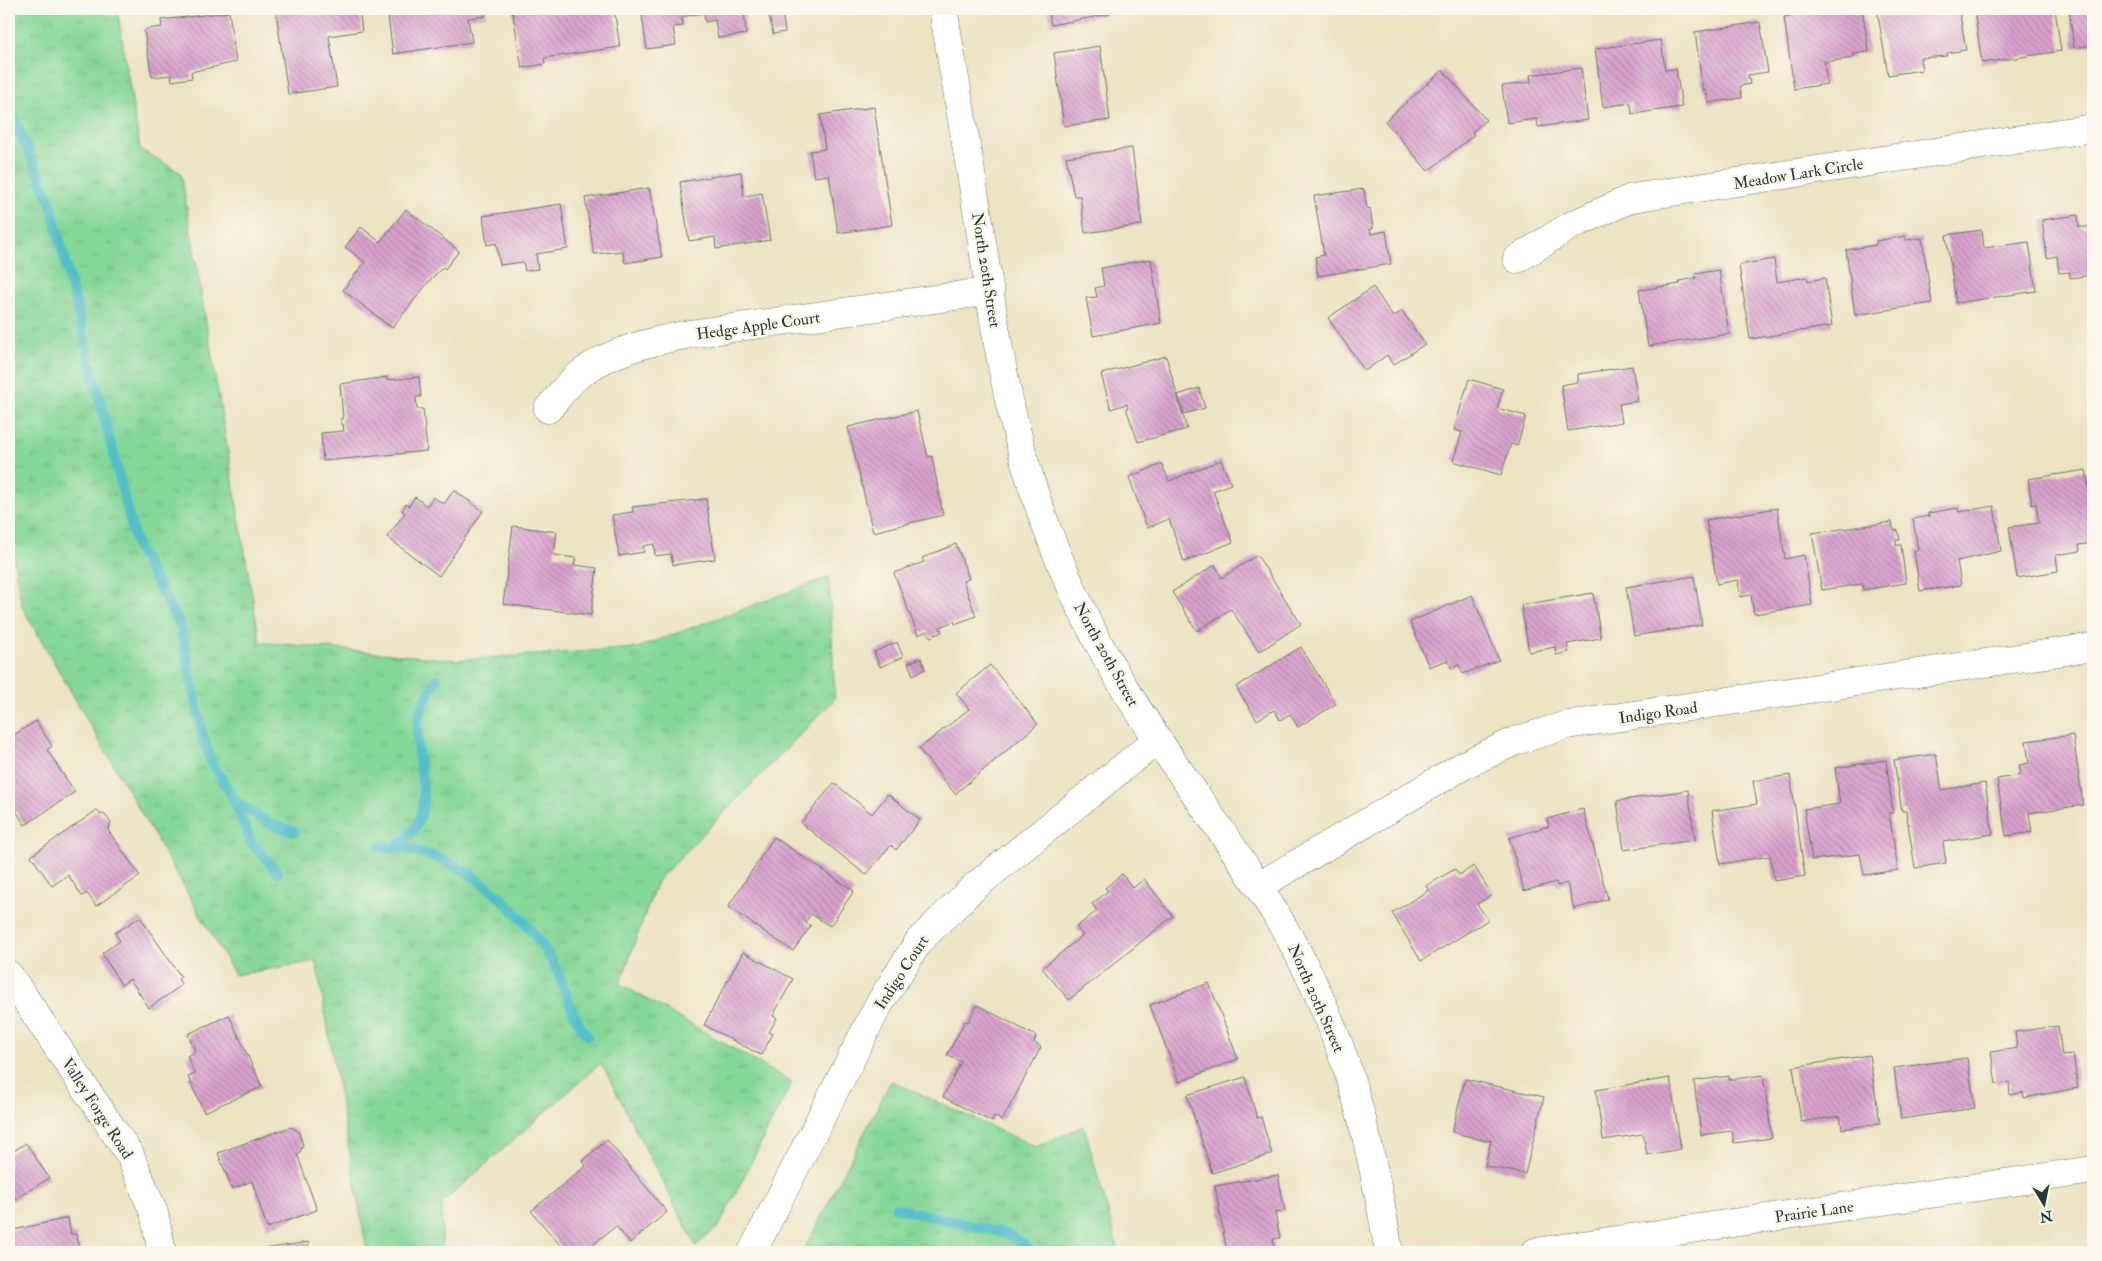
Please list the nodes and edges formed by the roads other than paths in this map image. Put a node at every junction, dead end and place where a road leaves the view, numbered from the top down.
1 (943, 9) edge
2 (2093, 128) edge
3 (1517, 259) dead end
4 (990, 291) junction
5 (548, 409) dead end
6 (2093, 647) edge
7 (1157, 740) junction
8 (1259, 886) junction
9 (9, 975) edge
10 (2093, 1170) edge
11 (162, 1252) edge
12 (752, 1252) edge
13 (1389, 1252) edge
14 (1535, 1252) edge

1 - 4 street, North 20th Street
2 - 3 street, Meadow Lark Circle
4 - 5 street, Hedge Apple Court
4 - 7 street, North 20th Street
6 - 8 street, Indigo Road
7 - 8 street, North 20th Street
7 - 12 street, Indigo Court
8 - 13 street, North 20th Street
9 - 11 street, Valley Forge Road
10 - 14 street, Prairie Lane

